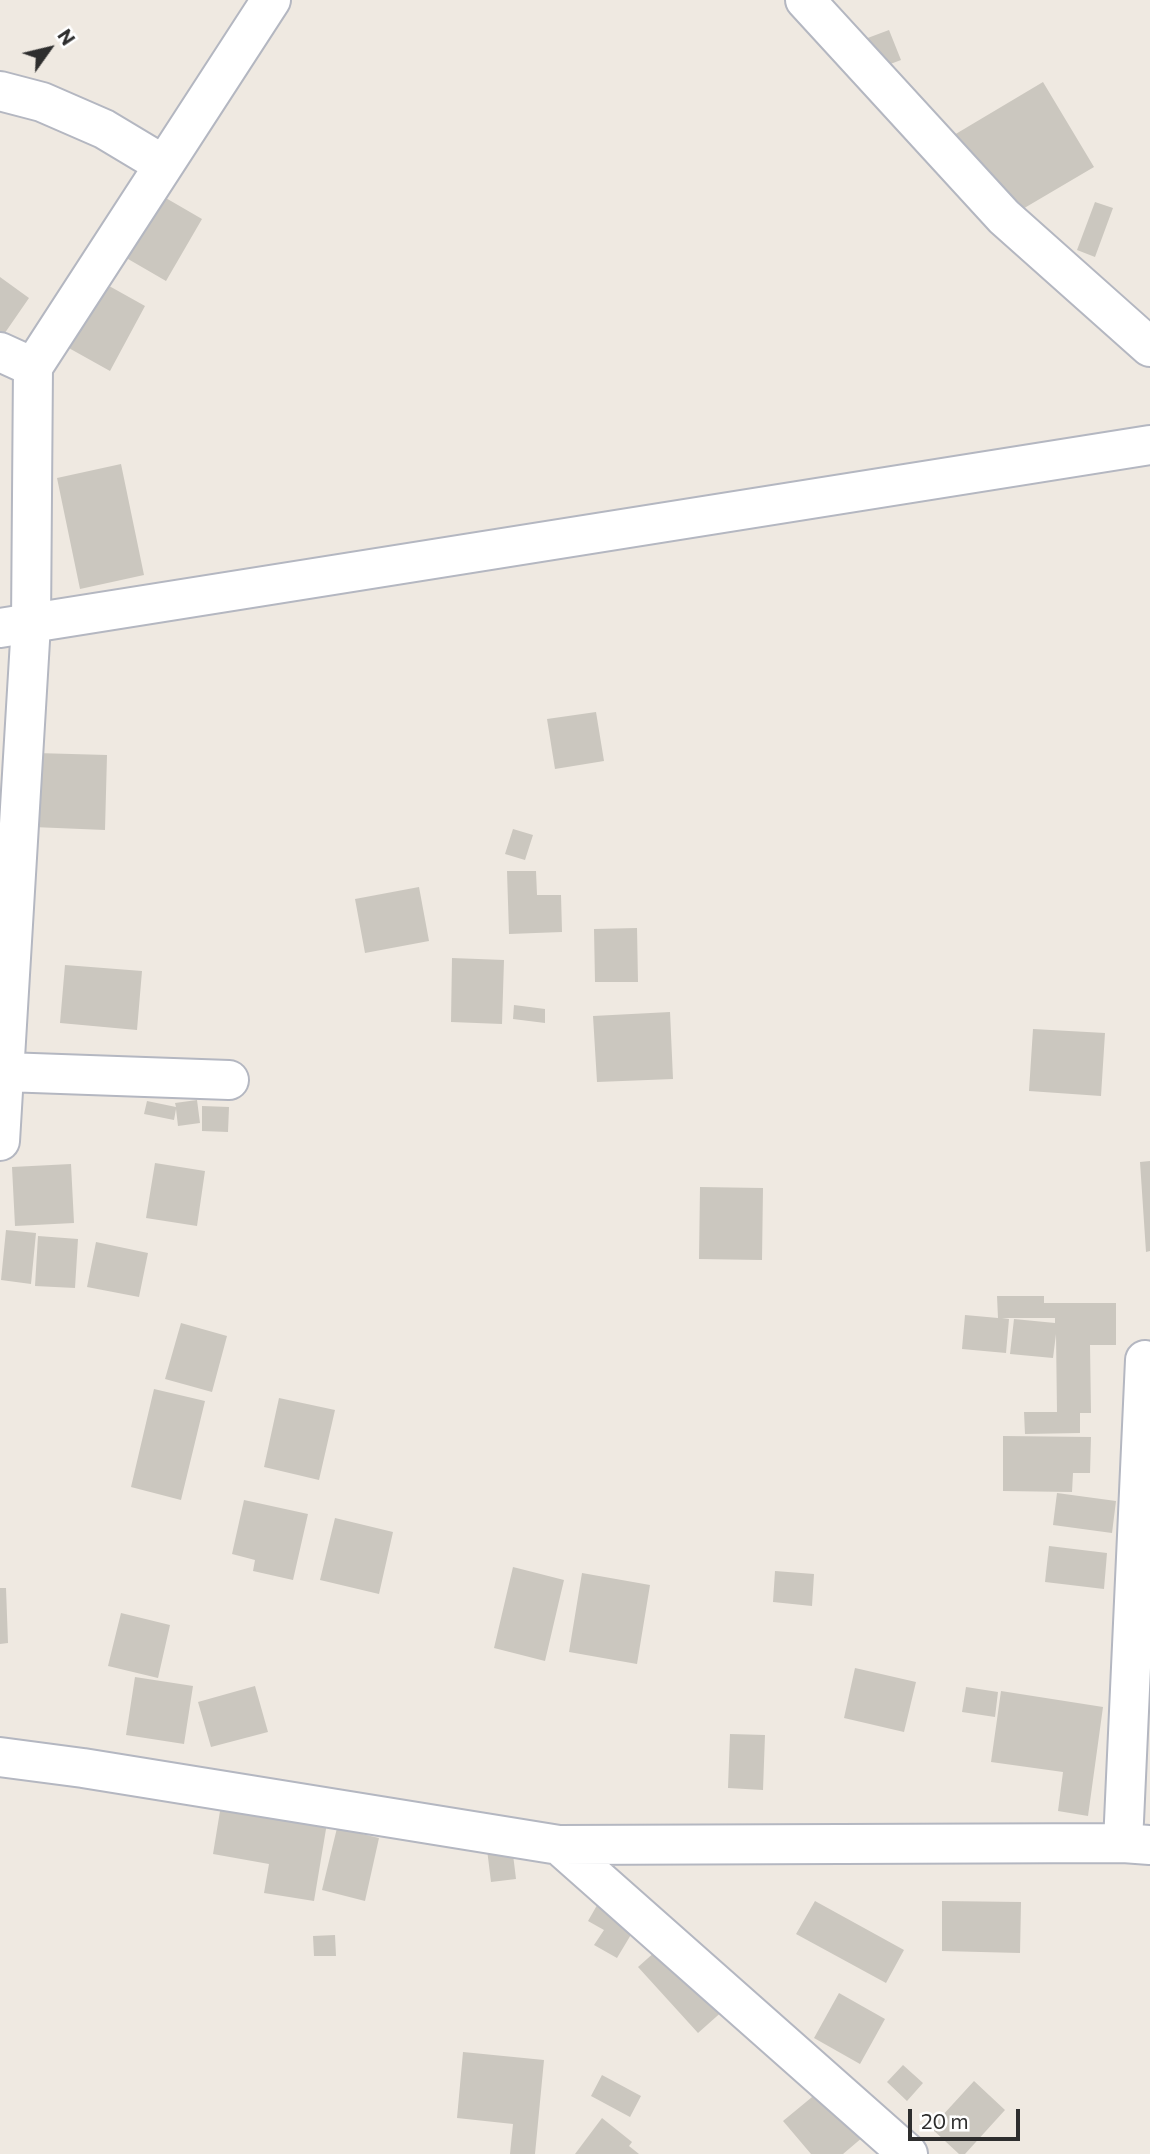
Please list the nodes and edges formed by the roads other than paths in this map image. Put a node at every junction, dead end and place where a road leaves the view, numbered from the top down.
1 (271, 0) edge
2 (805, 0) edge
3 (0, 91) edge
4 (164, 165) junction
5 (1150, 347) edge
6 (17, 360) edge
7 (1150, 445) edge
8 (16, 626) edge
9 (5, 1072) junction
10 (229, 1080) dead end
11 (0, 1141) edge
12 (1145, 1360) dead end
13 (0, 1757) edge
14 (1137, 1844) edge
15 (559, 1845) junction
16 (908, 2154) edge

1 - 4 street
2 - 5 street
3 - 4 street
4 - 6 street
6 - 8 street
7 - 8 street
8 - 9 street
9 - 10 street
9 - 11 street
12 - 14 street
13 - 15 street
14 - 15 street
15 - 16 street

